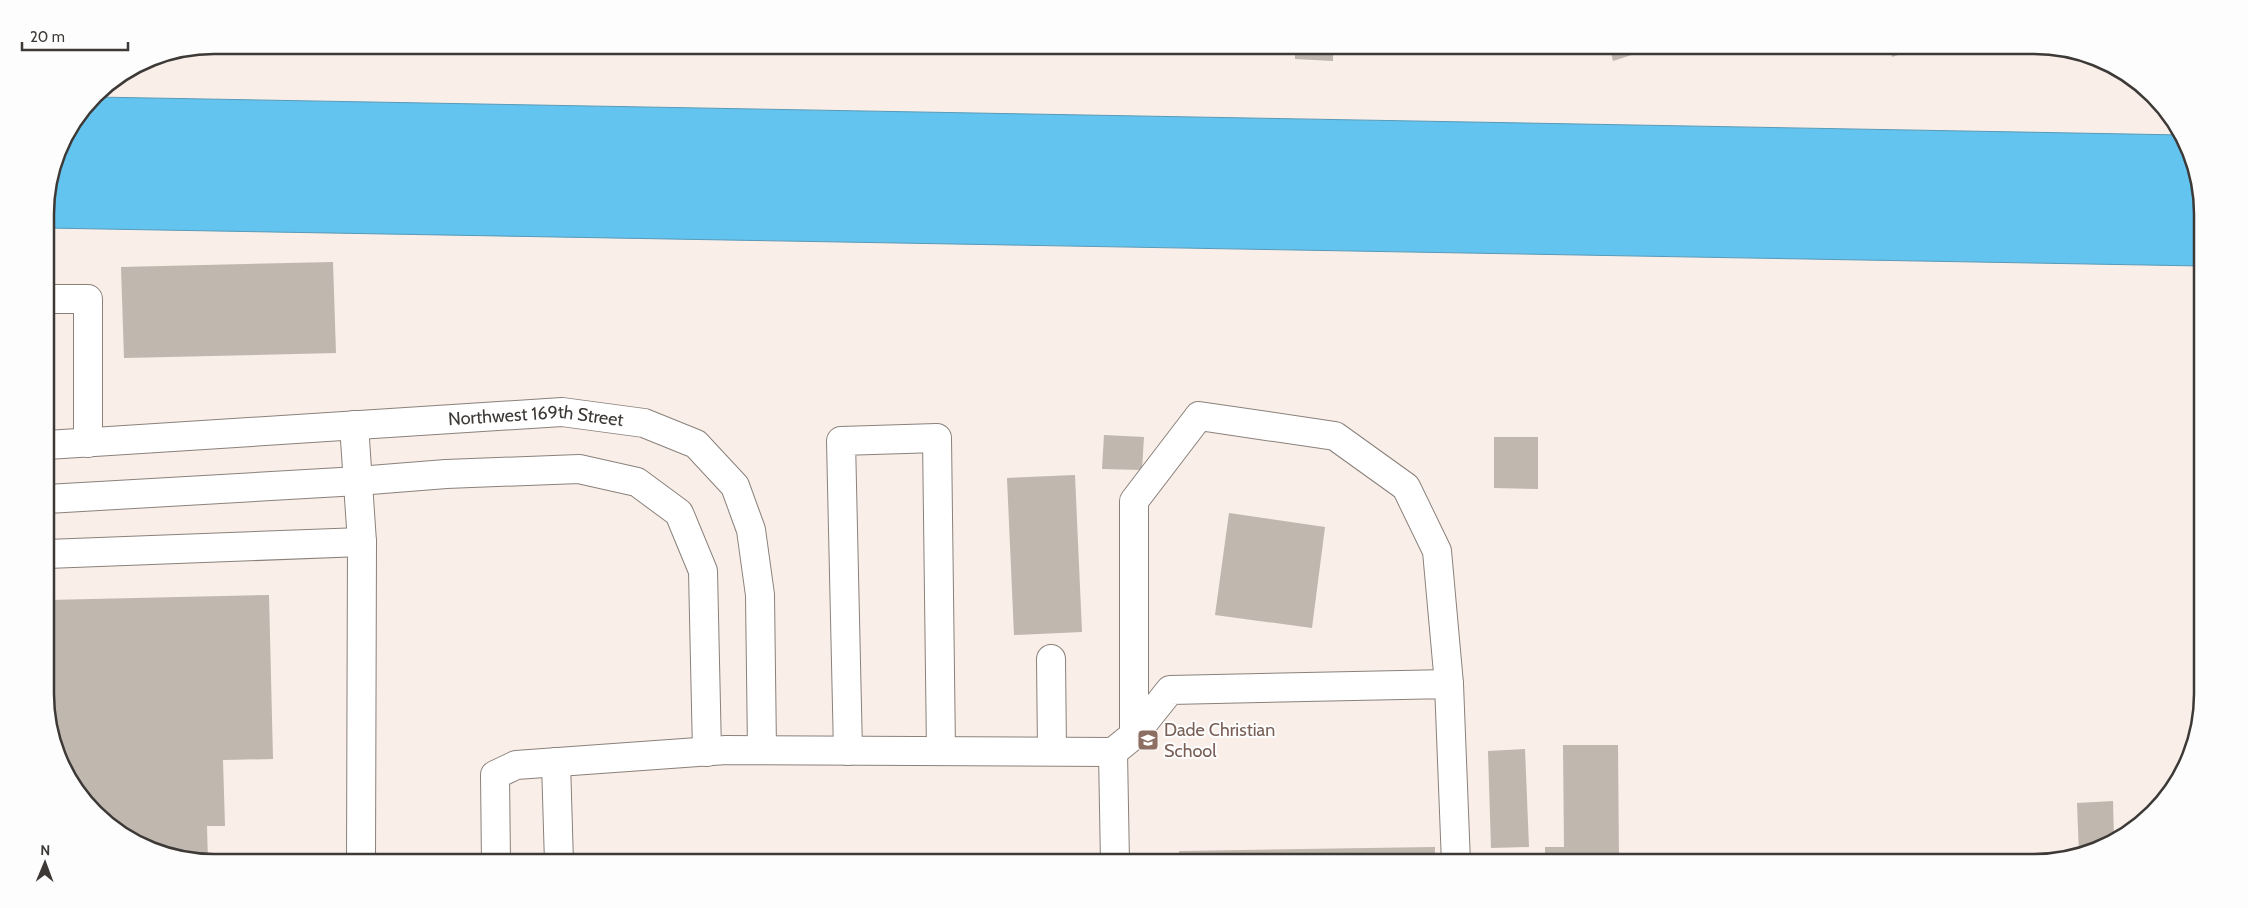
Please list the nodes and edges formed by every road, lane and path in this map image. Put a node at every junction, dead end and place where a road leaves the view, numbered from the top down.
1 (54, 299) edge
2 (354, 425) junction
3 (88, 442) junction
4 (54, 444) edge
5 (358, 481) junction
6 (54, 499) edge
7 (362, 542) junction
8 (54, 554) edge
9 (1051, 659) dead end
10 (1449, 684) junction
11 (1123, 744) junction
12 (762, 750) junction
13 (848, 751) junction
14 (940, 751) junction
15 (1052, 751) junction
16 (707, 752) junction
17 (556, 762) junction
18 (361, 854) edge
19 (496, 854) edge
20 (560, 854) edge
21 (1116, 854) edge
22 (1456, 854) edge

1 - 3 street
2 - 3 street, Northwest 169th Street
2 - 5 street
2 - 12 street, Northwest 169th Street
3 - 4 street, Northwest 169th Street
5 - 6 street
5 - 7 street
5 - 16 street
7 - 8 street
7 - 18 street
9 - 15 street
10 - 11 street
10 - 11 street
10 - 22 street
11 - 15 street
11 - 21 street
12 - 13 street
12 - 16 street
13 - 14 street
13 - 14 street
14 - 15 street
16 - 17 street
17 - 19 street
17 - 20 street

